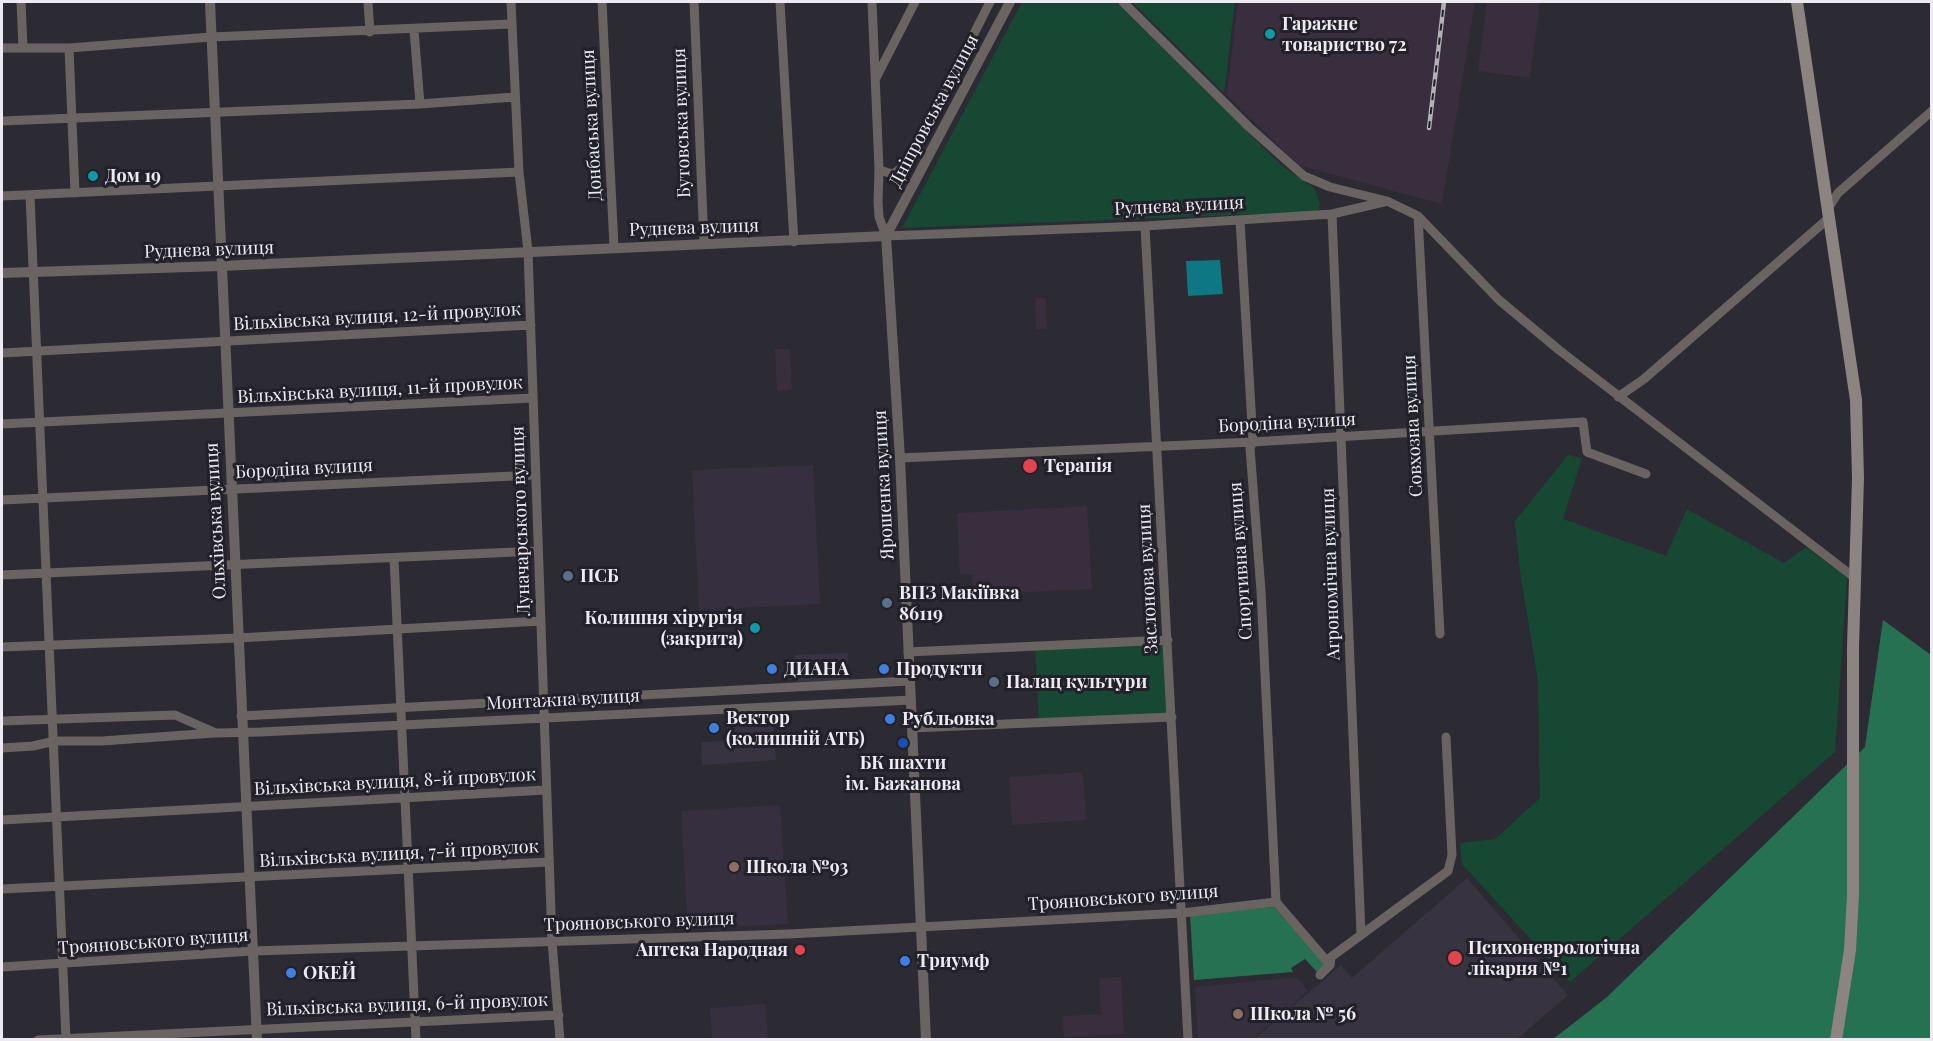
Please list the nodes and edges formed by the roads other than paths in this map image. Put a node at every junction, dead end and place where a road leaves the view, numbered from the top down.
1 (21, 2) edge
2 (210, 2) edge
3 (368, 2) edge
4 (511, 2) edge
5 (602, 2) edge
6 (694, 2) edge
7 (780, 2) edge
8 (872, 2) edge
9 (915, 2) edge
10 (990, 2) edge
11 (1010, 2) edge
12 (1123, 2) edge
13 (1797, 2) edge
14 (512, 24) junction
15 (414, 30) junction
16 (370, 32) junction
17 (211, 37) junction
18 (2, 48) edge
19 (23, 48) junction
20 (69, 48) junction
21 (875, 80) junction
22 (515, 97) junction
23 (420, 104) junction
24 (1932, 111) edge
25 (215, 112) junction
26 (72, 118) junction
27 (2, 121) edge
28 (879, 170) junction
29 (519, 172) junction
30 (218, 188) junction
31 (75, 193) junction
32 (2, 196) edge
33 (30, 196) junction
34 (1387, 201) junction
35 (1829, 212) junction
36 (1332, 214) junction
37 (1418, 216) junction
38 (1240, 220) junction
39 (1145, 226) junction
40 (886, 236) junction
41 (794, 242) junction
42 (704, 244) junction
43 (615, 248) junction
44 (528, 251) junction
45 (221, 266) junction
46 (34, 272) junction
47 (2, 273) edge
48 (531, 325) junction
49 (225, 342) junction
50 (35, 352) junction
51 (2, 353) edge
52 (1618, 397) junction
53 (534, 398) junction
54 (228, 415) junction
55 (38, 423) junction
56 (2, 424) edge
57 (1429, 432) junction
58 (1342, 436) junction
59 (1253, 442) junction
60 (1157, 445) junction
61 (900, 458) junction
62 (1646, 474) dead end
63 (535, 475) junction
64 (231, 490) junction
65 (42, 499) junction
66 (2, 500) edge
67 (538, 551) junction
68 (394, 558) junction
69 (235, 565) junction
70 (47, 573) junction
71 (2, 575) edge
72 (1855, 578) junction
73 (541, 621) junction
74 (398, 629) junction
75 (1440, 634) dead end
76 (238, 638) junction
77 (1168, 640) junction
78 (50, 645) junction
79 (2, 647) edge
80 (908, 652) junction
81 (910, 681) junction
82 (543, 700) junction
83 (911, 700) junction
84 (400, 708) junction
85 (242, 716) junction
86 (1172, 717) junction
87 (54, 718) junction
88 (543, 718) junction
89 (2, 721) edge
90 (401, 724) junction
91 (912, 728) junction
92 (243, 732) junction
93 (216, 733) junction
94 (1446, 737) dead end
95 (55, 741) junction
96 (2, 748) edge
97 (546, 790) junction
98 (406, 798) junction
99 (246, 808) junction
100 (58, 817) junction
101 (2, 820) edge
102 (549, 862) junction
103 (410, 870) junction
104 (250, 878) junction
105 (61, 887) junction
106 (2, 890) edge
107 (1276, 902) junction
108 (1182, 913) junction
109 (922, 925) junction
110 (1361, 934) junction
111 (552, 941) junction
112 (413, 946) junction
113 (253, 951) junction
114 (65, 965) junction
115 (1330, 965) junction
116 (2, 967) edge
117 (1320, 975) dead end
118 (559, 1016) junction
119 (415, 1022) junction
120 (257, 1034) edge
121 (66, 1039) edge
122 (38, 1040) edge
123 (416, 1040) edge
124 (560, 1040) edge
125 (926, 1040) edge
126 (1188, 1040) edge
127 (1836, 1040) edge

1 - 19 street
2 - 17 street, Ольхівська вулиця
3 - 16 street
4 - 14 street, Луначарського вулиця
5 - 43 street, Донбаська вулиця
6 - 42 street, Бутовська вулиця
7 - 41 street
8 - 21 street, Ярошенка вулиця
9 - 21 street
10 - 28 street, Дніпровська вулиця
11 - 40 street, Дніпровська вулиця
12 - 34 street
13 - 35 main road
14 - 15 street
14 - 22 street, Луначарського вулиця
15 - 16 street
15 - 23 street
16 - 17 street
17 - 20 street
17 - 25 street, Ольхівська вулиця
18 - 19 street
19 - 20 street
20 - 26 street
21 - 28 street, Ярошенка вулиця
22 - 23 street
22 - 29 street, Луначарського вулиця
23 - 25 street
24 - 35 street
25 - 26 street
25 - 30 street, Ольхівська вулиця
26 - 27 street
26 - 31 street
28 - 40 street, Ярошенка вулиця
29 - 30 street
29 - 44 street, Луначарського вулиця
30 - 31 street
30 - 45 street, Ольхівська вулиця
31 - 33 street
32 - 33 street
33 - 46 street
34 - 36 street, Руднєва вулиця
34 - 37 street
35 - 52 street
35 - 72 main road
36 - 38 street, Руднєва вулиця
36 - 58 street, Агрономічна вулиця
37 - 52 street
37 - 57 street, Совхозна вулиця
38 - 39 street, Руднєва вулиця
38 - 59 street, Спортивна вулиця
39 - 40 street, Руднєва вулиця
39 - 60 street, Заслонова вулиця
40 - 41 street, Руднєва вулиця
40 - 61 street, Ярошенка вулиця
41 - 42 street, Руднєва вулиця
42 - 43 street, Руднєва вулиця
43 - 44 street, Руднєва вулиця
44 - 45 street, Руднєва вулиця
44 - 48 street, Луначарського вулиця
45 - 46 street, Руднєва вулиця
45 - 49 street, Ольхівська вулиця
46 - 47 street, Руднєва вулиця
46 - 50 street
48 - 49 street, Вільхівська вулиця, 12-й провулок
48 - 53 street, Луначарського вулиця
49 - 50 street, Вільхівська вулиця, 12-й провулок
49 - 54 street, Ольхівська вулиця
50 - 51 street, Вільхівська вулиця, 12-й провулок
50 - 55 street
52 - 72 street
53 - 54 street, Вільхівська вулиця, 11-й провулок
53 - 63 street, Луначарського вулиця
54 - 55 street, Вільхівська вулиця, 11-й провулок
54 - 64 street, Ольхівська вулиця
55 - 56 street, Вільхівська вулиця, 11-й провулок
55 - 65 street
57 - 58 street, Бородіна вулиця
57 - 62 street, Бородіна вулиця
57 - 75 street, Совхозна вулиця
58 - 59 street, Бородіна вулиця
58 - 110 street, Агрономічна вулиця
59 - 60 street, Бородіна вулиця
59 - 107 street, Спортивна вулиця
60 - 61 street, Бородіна вулиця
60 - 77 street, Заслонова вулиця
61 - 80 street, Ярошенка вулиця
63 - 64 street, Бородіна вулиця
63 - 67 street, Луначарського вулиця
64 - 65 street, Бородіна вулиця
64 - 69 street, Ольхівська вулиця
65 - 66 street, Бородіна вулиця
65 - 70 street
67 - 68 street
67 - 73 street, Луначарського вулиця
68 - 69 street
68 - 74 street
69 - 70 street
69 - 76 street, Ольхівська вулиця
70 - 71 street
70 - 78 street
72 - 127 main road
73 - 74 street
73 - 82 street, Луначарського вулиця
74 - 76 street
74 - 84 street
76 - 78 street
76 - 85 street, Ольхівська вулиця
77 - 80 street
77 - 86 street, Заслонова вулиця
78 - 79 street
78 - 87 street
80 - 81 street, Ярошенка вулиця
81 - 82 street, Монтажна вулиця
81 - 83 street, Ярошенка вулиця
82 - 84 street, Монтажна вулиця
82 - 88 street, Луначарського вулиця
83 - 88 street, Монтажна вулиця
83 - 91 street, Ярошенка вулиця
84 - 85 street, Монтажна вулиця
84 - 90 street
85 - 92 street, Ольхівська вулиця
86 - 91 street
86 - 108 street, Заслонова вулиця
87 - 89 street, Монтажна вулиця
87 - 93 street, Монтажна вулиця
87 - 95 street
88 - 90 street, Монтажна вулиця
88 - 97 street, Луначарського вулиця
90 - 92 street, Монтажна вулиця
90 - 98 street
91 - 109 street, Ярошенка вулиця
92 - 93 street, Монтажна вулиця
92 - 99 street, Ольхівська вулиця
93 - 95 street, Монтажна вулиця
94 - 110 street
95 - 96 street, Монтажна вулиця
95 - 100 street
97 - 98 street, Вільхівська вулиця, 8-й провулок
97 - 102 street, Луначарського вулиця
98 - 99 street, Вільхівська вулиця, 8-й провулок
98 - 103 street
99 - 100 street, Вільхівська вулиця, 8-й провулок
99 - 104 street, Ольхівська вулиця
100 - 101 street, Вільхівська вулиця, 8-й провулок
100 - 105 street
102 - 103 street, Вільхівська вулиця, 7-й провулок
102 - 111 street, Луначарського вулиця
103 - 104 street, Вільхівська вулиця, 7-й провулок
103 - 112 street
104 - 105 street, Вільхівська вулиця, 7-й провулок
104 - 113 street, Ольхівська вулиця
105 - 106 street, Вільхівська вулиця, 7-й провулок
105 - 114 street
107 - 108 street, Трояновського вулиця
107 - 115 street
108 - 109 street, Трояновського вулиця
108 - 126 street, Заслонова вулиця
109 - 111 street, Трояновського вулиця
109 - 125 street, Ярошенка вулиця
110 - 115 street
111 - 112 street, Трояновського вулиця
111 - 118 street, Луначарського вулиця
112 - 113 street, Трояновського вулиця
112 - 119 street
113 - 114 street, Трояновського вулиця
113 - 120 street, Ольхівська вулиця
114 - 116 street, Трояновського вулиця
114 - 121 street
115 - 117 street
118 - 119 street, Вільхівська вулиця, 6-й провулок
118 - 124 street, Луначарського вулиця
119 - 120 street, Вільхівська вулиця, 6-й провулок
119 - 123 street
120 - 121 street, Вільхівська вулиця, 6-й провулок
121 - 122 street, Вільхівська вулиця, 6-й провулок

